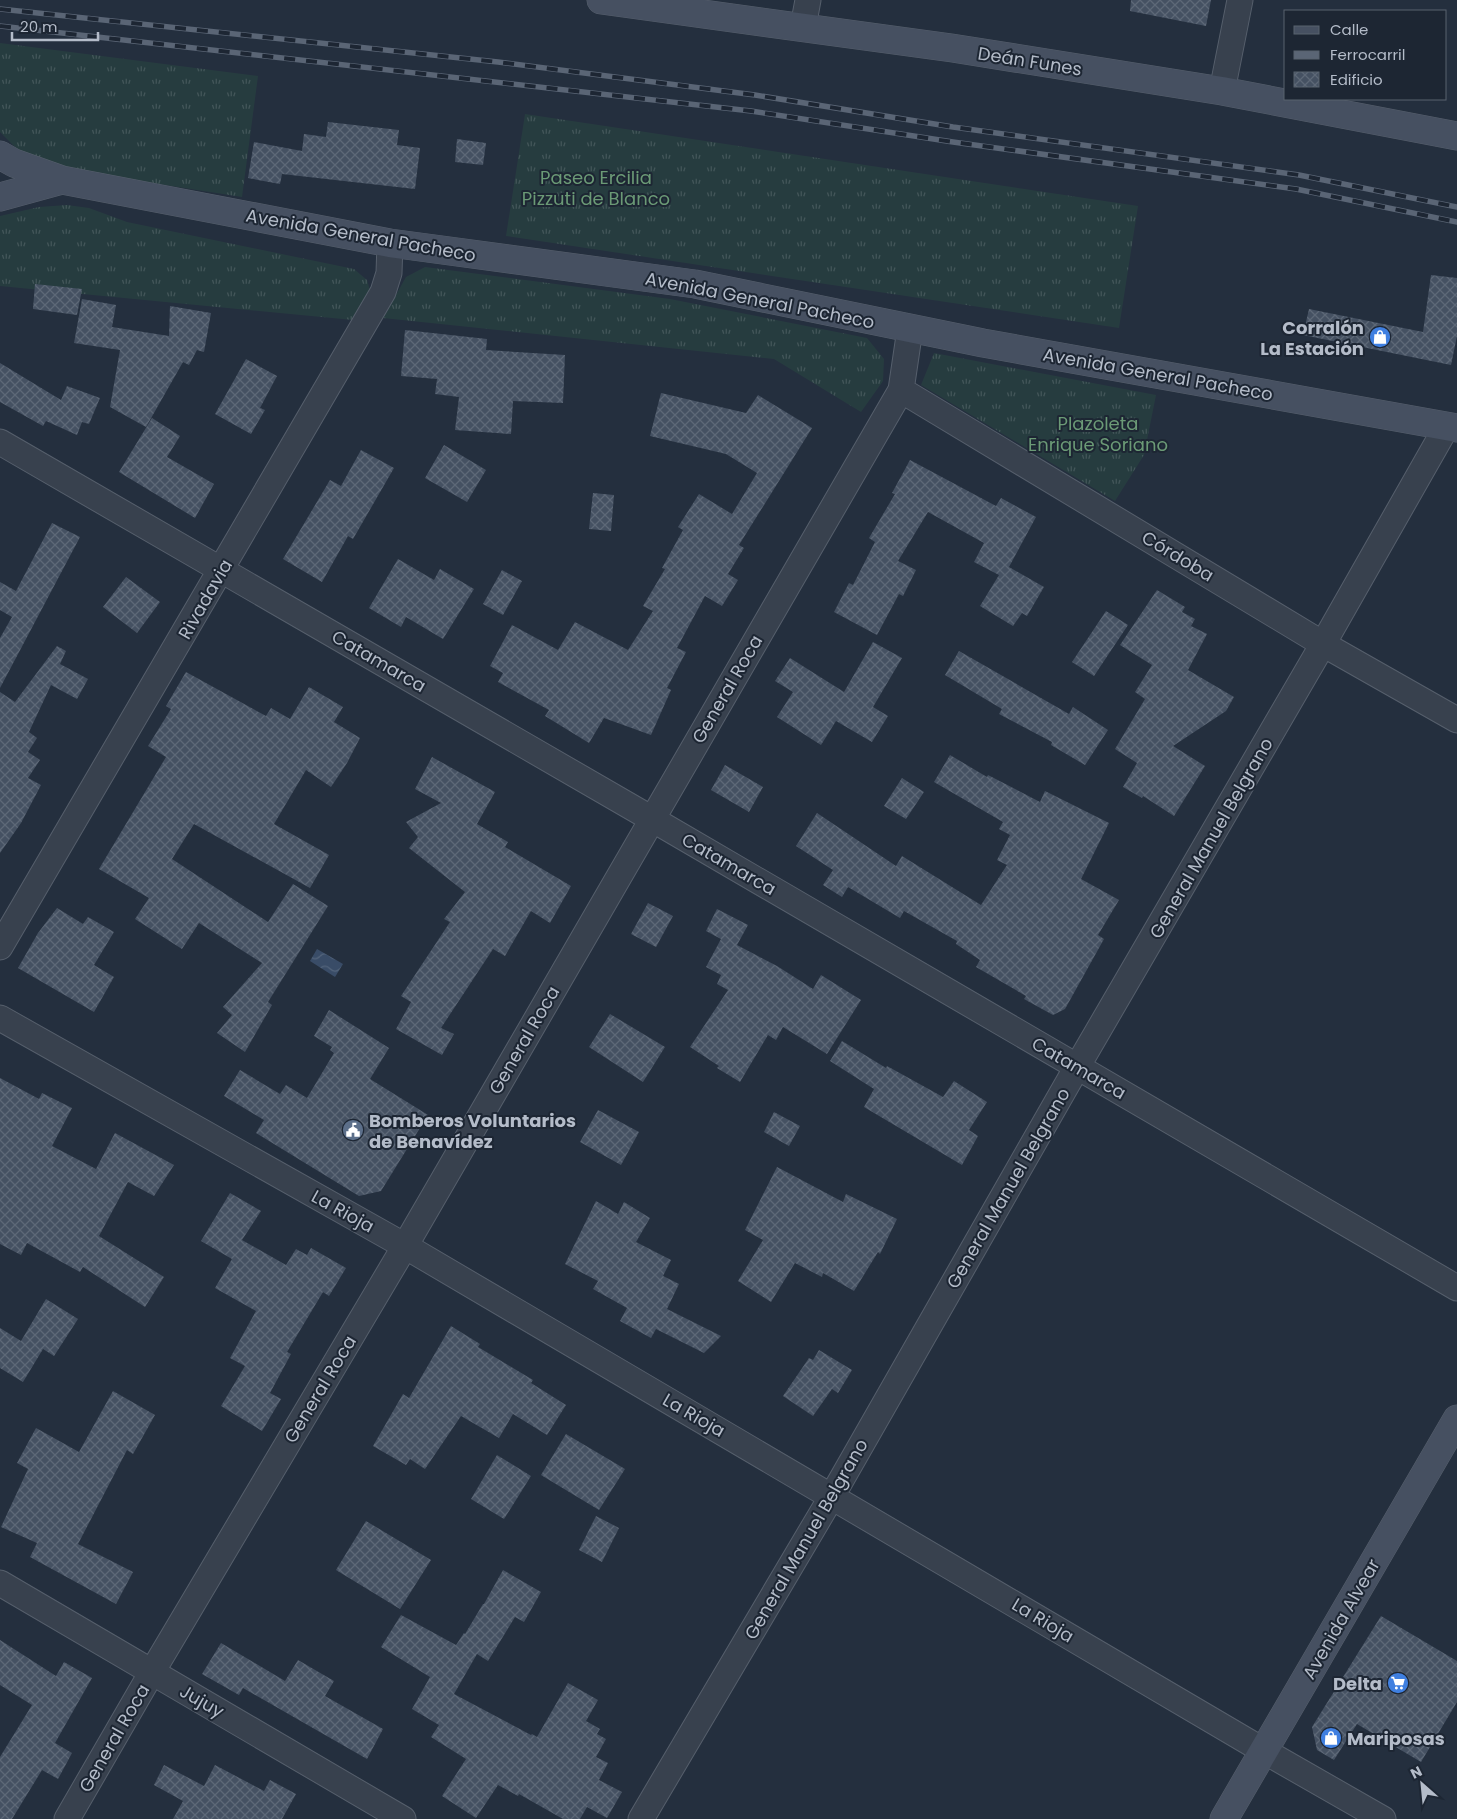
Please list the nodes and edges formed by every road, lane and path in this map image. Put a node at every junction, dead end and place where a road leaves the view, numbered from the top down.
1 (601, 0) edge
2 (808, 0) edge
3 (1240, 0) edge
4 (803, 27) junction
5 (1222, 91) junction
6 (1457, 136) edge
7 (0, 155) edge
8 (62, 180) junction
9 (0, 198) edge
10 (390, 244) junction
11 (910, 329) junction
12 (901, 390) junction
13 (1452, 427) edge
14 (0, 442) edge
15 (222, 570) junction
16 (1324, 644) junction
17 (1457, 720) edge
18 (652, 819) junction
19 (0, 947) edge
20 (0, 1018) edge
21 (1077, 1067) junction
22 (405, 1246) junction
23 (1457, 1288) edge
24 (1457, 1419) edge
25 (832, 1496) junction
26 (0, 1583) edge
27 (152, 1672) junction
28 (1264, 1751) junction
29 (67, 1819) edge
30 (403, 1819) edge
31 (641, 1819) edge
32 (1224, 1819) edge
33 (1383, 1819) edge

1 - 4 street, Deán Funes
2 - 4 street
3 - 5 street
4 - 5 street, Deán Funes
5 - 6 street, Deán Funes
7 - 8 street, Avenida General Pacheco
8 - 9 street, Avenida General Pacheco
8 - 10 street, Avenida General Pacheco
10 - 11 street, Avenida General Pacheco
10 - 15 street, Rivadavia
11 - 12 street, General Roca
11 - 13 street, Avenida General Pacheco
12 - 16 street, Córdoba
12 - 18 street, General Roca
13 - 16 street, General Manuel Belgrano
14 - 15 street, Catamarca
15 - 18 street, Catamarca
15 - 19 street, Rivadavia
16 - 17 street, Córdoba
16 - 21 street, General Manuel Belgrano
18 - 21 street, Catamarca
18 - 22 street, General Roca
20 - 22 street, La Rioja
21 - 23 street, Catamarca
21 - 25 street, General Manuel Belgrano
22 - 25 street, La Rioja
22 - 27 street, General Roca
24 - 28 street, Avenida Alvear
25 - 28 street, La Rioja
25 - 31 street, General Manuel Belgrano
26 - 27 street, Jujuy
27 - 29 street, General Roca
27 - 30 street, Jujuy
28 - 32 street, Avenida Alvear
28 - 33 street, La Rioja

